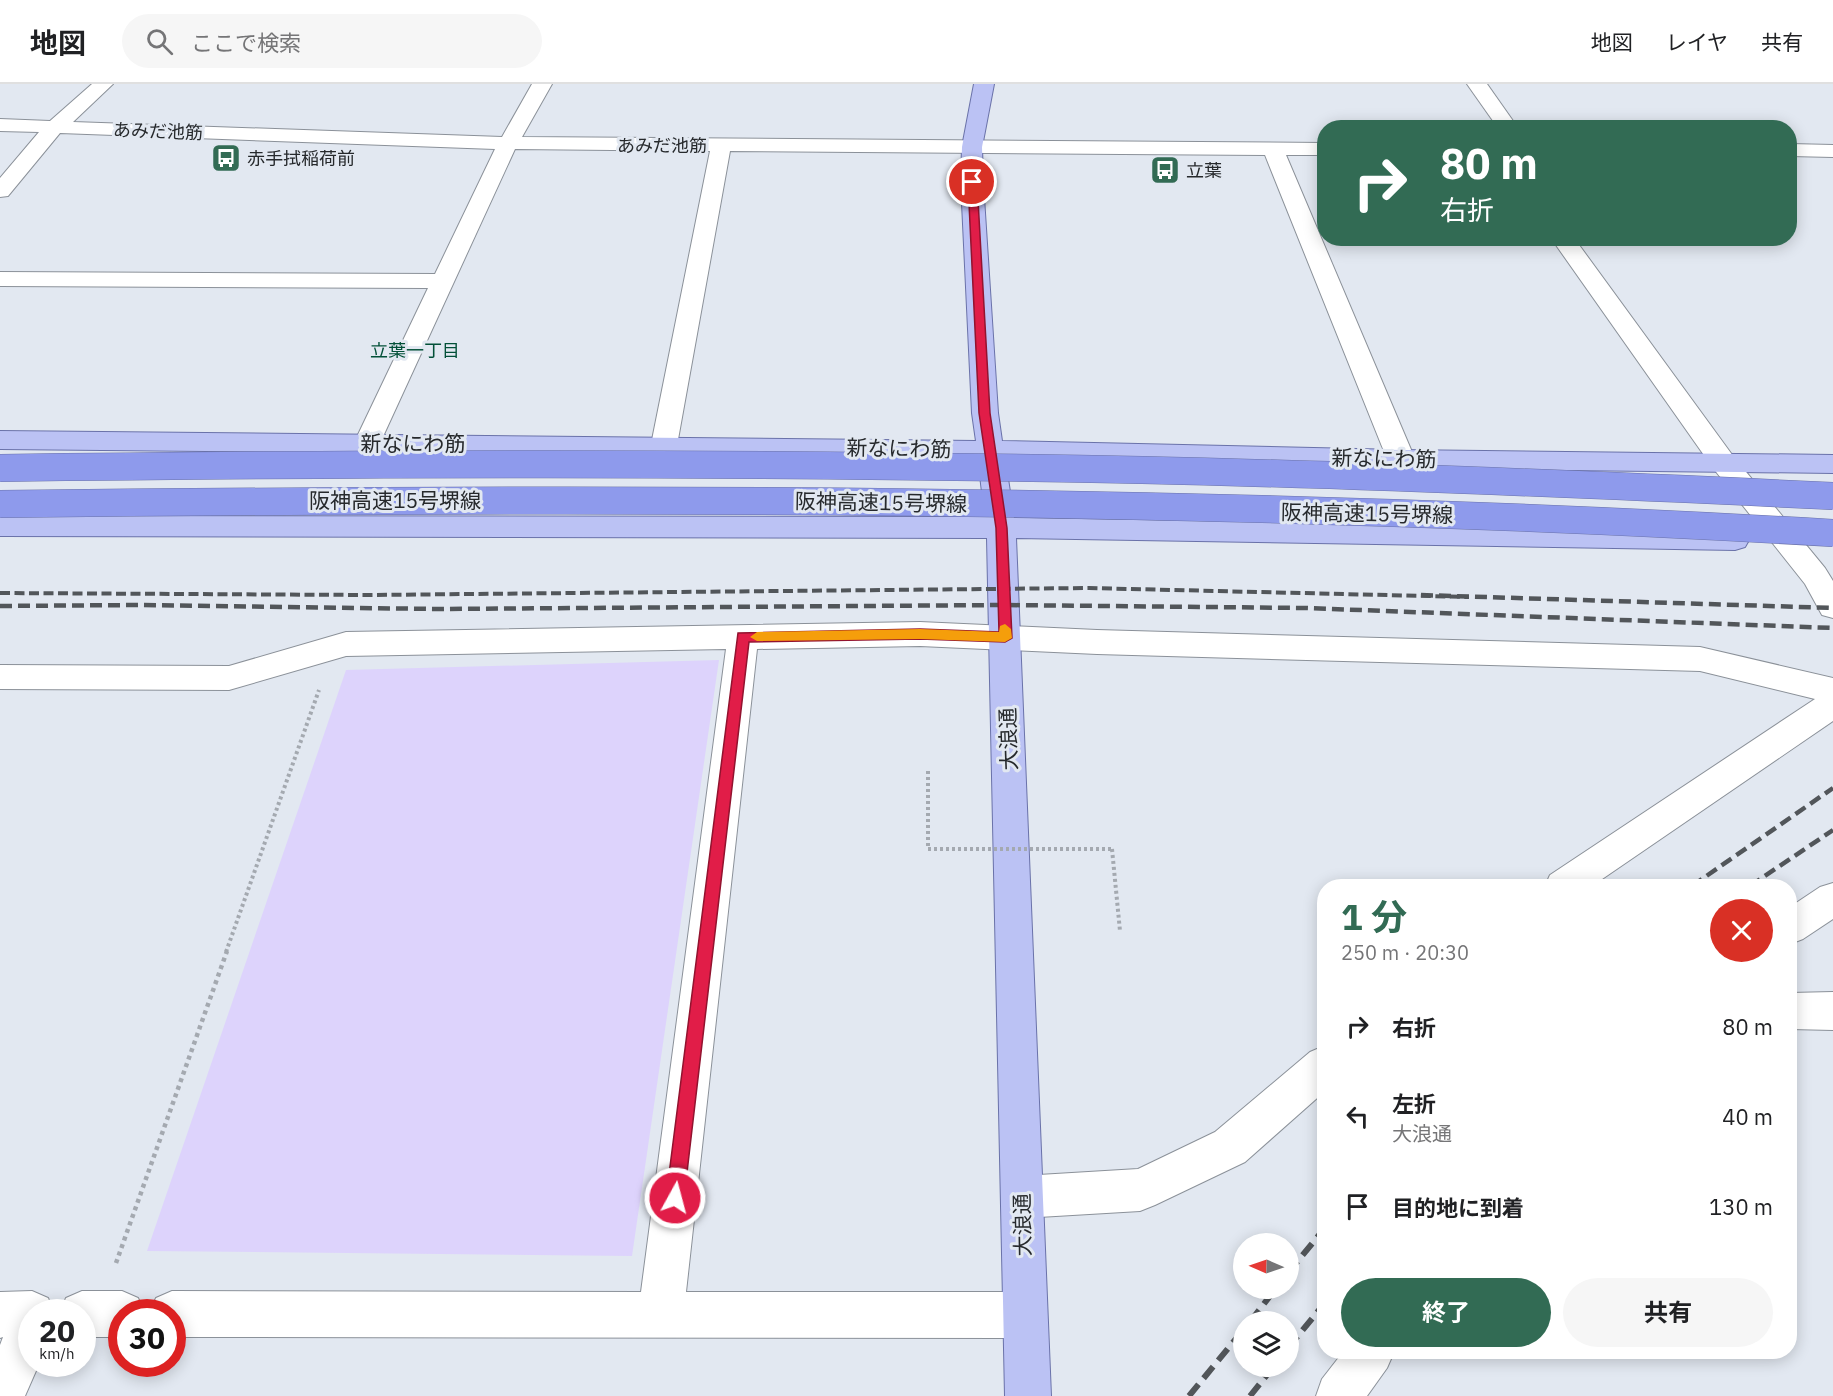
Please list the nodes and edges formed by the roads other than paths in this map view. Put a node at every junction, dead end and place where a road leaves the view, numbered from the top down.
1 (103, 84) edge
2 (542, 84) edge
3 (984, 84) edge
4 (1477, 84) edge
5 (1502, 120) edge
6 (0, 125) edge
7 (56, 128) junction
8 (507, 143) junction
9 (721, 145) junction
10 (972, 147) junction
11 (1273, 148) junction
12 (1317, 149) edge
13 (1797, 150) edge
14 (1833, 151) edge
15 (0, 191) edge
16 (1568, 246) edge
17 (0, 279) edge
18 (443, 281) junction
19 (0, 440) edge
20 (367, 442) junction
21 (664, 445) junction
22 (989, 450) junction
23 (1401, 459) junction
24 (1723, 462) junction
25 (1833, 464) edge
26 (0, 468) edge
27 (1833, 496) edge
28 (0, 504) edge
29 (0, 526) edge
30 (1001, 528) junction
31 (1833, 533) edge
32 (1833, 541) edge
33 (1789, 542) junction
34 (1833, 607) edge
35 (743, 637) junction
36 (1005, 638) junction
37 (0, 676) edge
38 (1833, 691) edge
39 (1833, 704) edge
40 (1573, 879) edge
41 (1833, 899) edge
42 (1797, 922) edge
43 (1797, 1011) edge
44 (1833, 1011) edge
45 (1317, 1072) edge
46 (1022, 1197) junction
47 (18, 1314) edge
48 (186, 1314) edge
49 (0, 1315) edge
50 (661, 1315) junction
51 (1024, 1315) junction
52 (18, 1358) edge
53 (1366, 1359) edge
54 (2, 1396) edge
55 (1028, 1396) edge
56 (1339, 1396) edge

1 - 7 street
2 - 8 street
3 - 10 main road, 大浪通
4 - 5 street
6 - 7 street, あみだ池筋
7 - 8 street, あみだ池筋
7 - 15 street
8 - 9 street, あみだ池筋
8 - 18 street
9 - 10 street, あみだ池筋
9 - 21 street
10 - 11 street, あみだ池筋
10 - 22 main road, 大浪通
11 - 12 street, あみだ池筋
11 - 23 street
13 - 14 street
16 - 24 street
17 - 18 street
18 - 20 street
19 - 20 main road, 新なにわ筋
20 - 21 main road, 新なにわ筋
21 - 22 main road, 新なにわ筋
22 - 23 main road, 新なにわ筋
22 - 30 main road, 大浪通
23 - 24 main road, 新なにわ筋
24 - 25 main road, 新なにわ筋
24 - 33 street
26 - 27 highway, 阪神高速15号堺線, bridge
28 - 31 highway, 阪神高速15号堺線, bridge
29 - 30 main road
30 - 33 main road
30 - 36 main road, 大浪通
32 - 33 main road
33 - 34 street
35 - 36 street
35 - 37 street
35 - 50 street
36 - 38 street
36 - 46 main road, 大浪通
39 - 40 street
41 - 42 street
43 - 44 street
45 - 46 street
46 - 51 main road, 大浪通
47 - 49 street
48 - 50 street
50 - 51 street
51 - 55 main road, 大浪通
52 - 54 street
53 - 56 street

